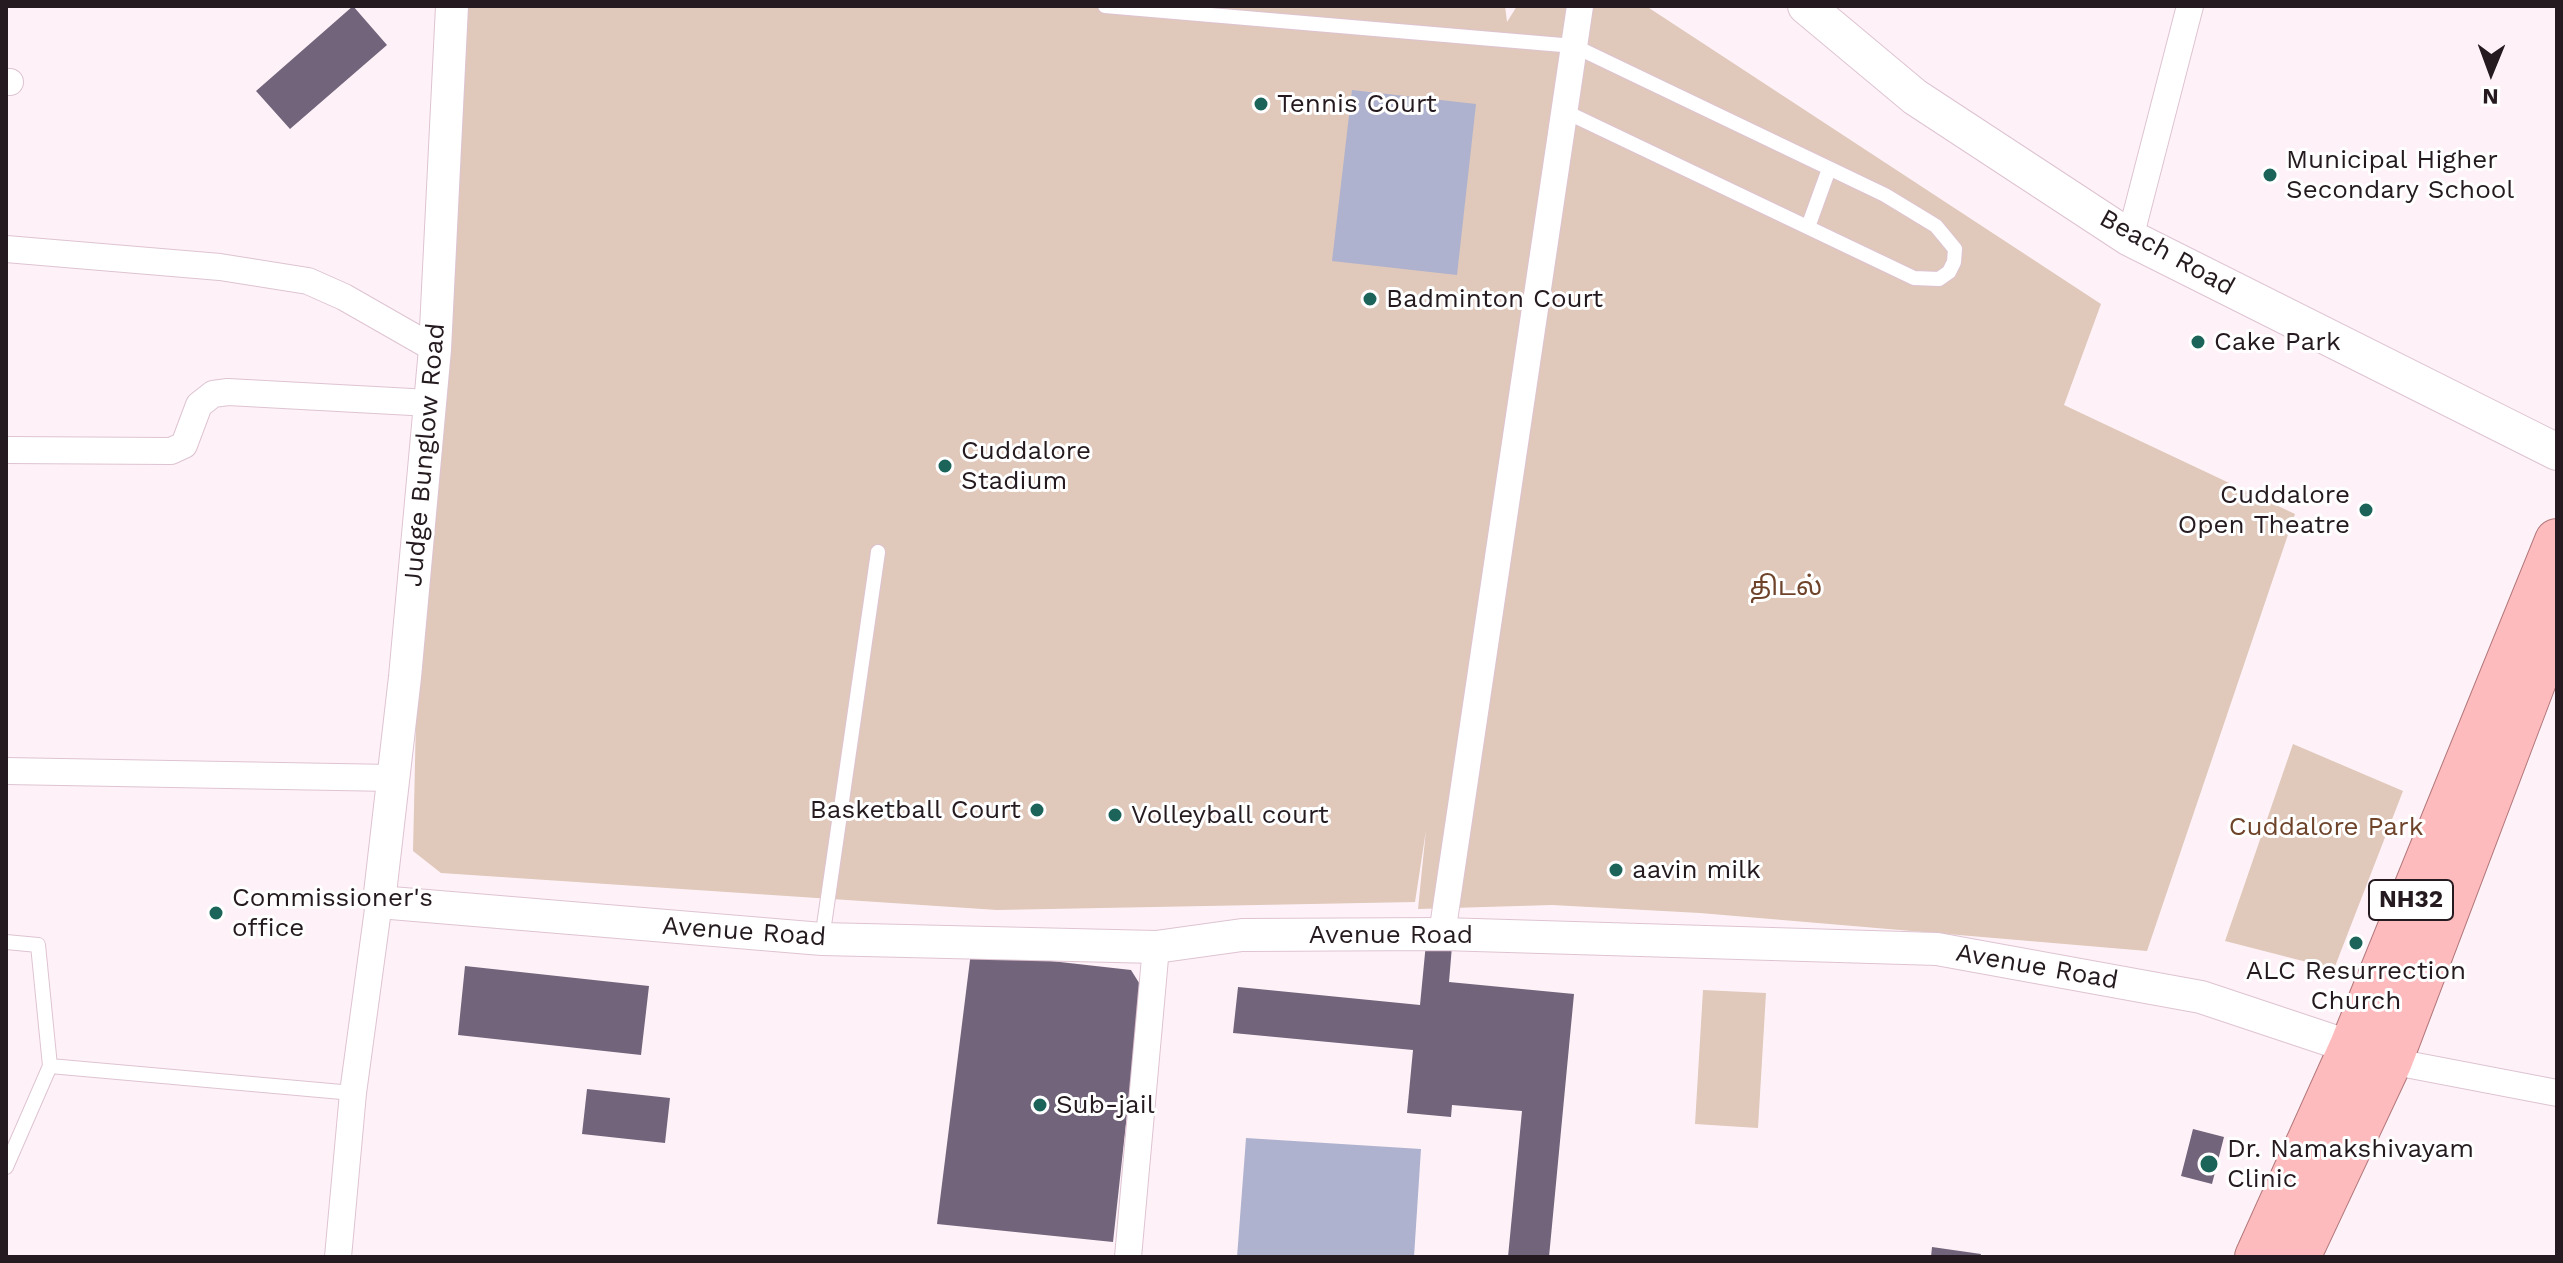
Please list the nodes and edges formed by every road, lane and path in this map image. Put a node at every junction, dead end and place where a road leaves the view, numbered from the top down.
1 (452, 6) edge
2 (1105, 6) edge
3 (1580, 6) edge
4 (1806, 6) edge
5 (2190, 6) edge
6 (1574, 46) junction
7 (1564, 111) junction
8 (1829, 169) junction
9 (1808, 227) junction
10 (2130, 238) junction
11 (6, 249) edge
12 (435, 349) junction
13 (430, 403) junction
14 (6, 450) edge
15 (2557, 452) edge
16 (2557, 541) edge
17 (878, 552) dead end
18 (2557, 620) edge
19 (6, 771) edge
20 (392, 778) junction
21 (379, 902) junction
22 (1442, 934) junction
23 (822, 939) junction
24 (6, 942) edge
25 (1156, 947) junction
26 (2371, 1053) junction
27 (50, 1066) junction
28 (353, 1093) junction
29 (2557, 1093) edge
30 (6, 1167) edge
31 (338, 1257) edge
32 (1128, 1257) edge
33 (2257, 1257) edge
34 (2298, 1257) edge

1 - 12 street, Judge Bunglow Road
2 - 6 lane
3 - 6 street
4 - 10 main road, Beach Road
5 - 10 street
6 - 7 street
6 - 8 lane
7 - 9 lane
7 - 22 street
8 - 9 lane
8 - 9 lane
10 - 15 main road, Beach Road
11 - 12 street
12 - 13 street, Judge Bunglow Road
13 - 14 street
13 - 20 street, Judge Bunglow Road
16 - 26 highway, NH32
17 - 23 lane
18 - 26 highway, NH32
19 - 20 street
20 - 21 street, Judge Bunglow Road
21 - 23 street, Avenue Road
21 - 28 street
22 - 25 street, Avenue Road
22 - 26 street, Avenue Road
23 - 25 street, Avenue Road
24 - 27 lane
25 - 32 street
26 - 29 street
26 - 33 highway, NH32
26 - 34 highway, NH32
27 - 28 lane
27 - 30 lane
28 - 31 street

